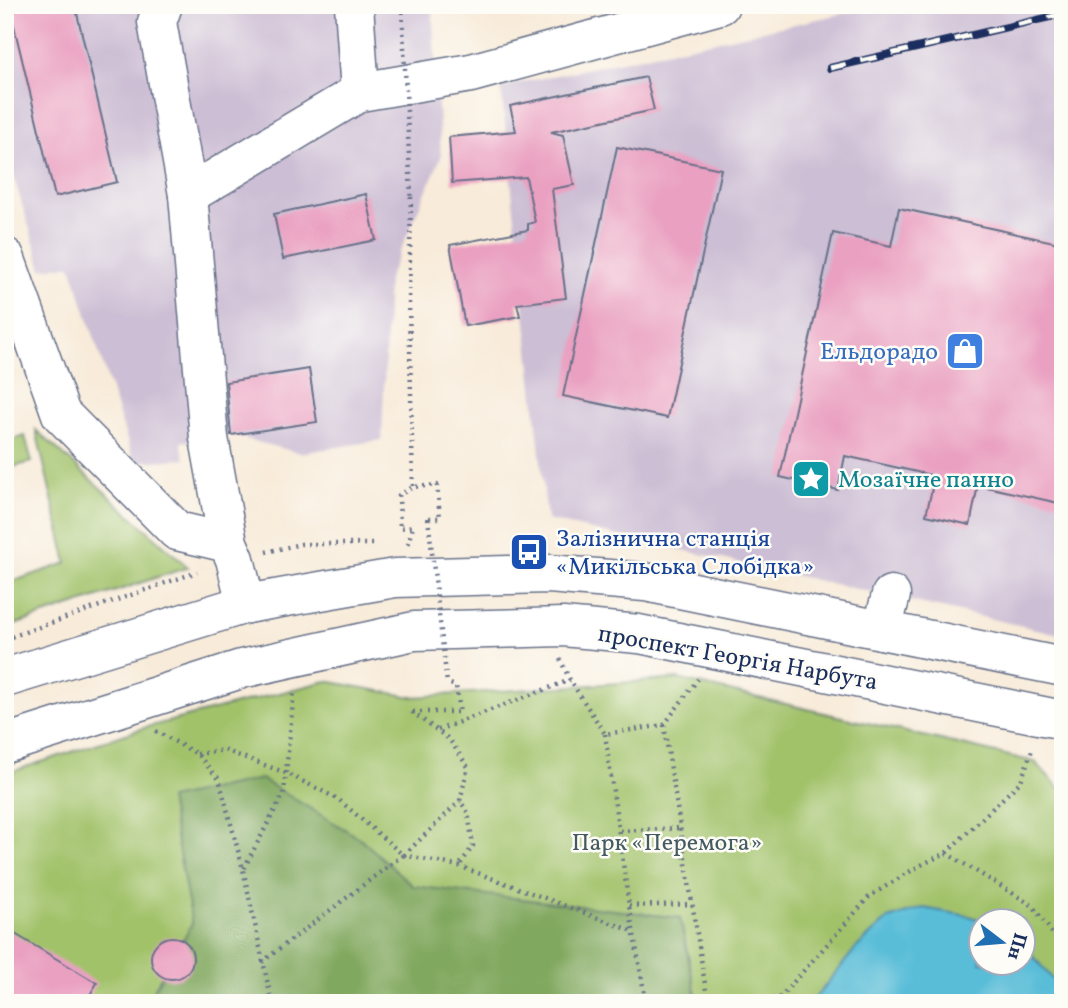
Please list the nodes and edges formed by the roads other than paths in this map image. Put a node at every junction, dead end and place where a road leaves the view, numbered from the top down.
1 (163, 5) edge
2 (354, 5) edge
3 (720, 5) edge
4 (360, 92) junction
5 (188, 195) junction
6 (5, 257) edge
7 (228, 543) junction
8 (246, 604) junction
9 (1063, 667) edge
10 (5, 678) edge
11 (1060, 723) edge
12 (5, 744) edge

1 - 5 main road
2 - 4 main road
3 - 4 main road
4 - 5 main road
5 - 7 main road
6 - 7 main road
7 - 8 main road
8 - 9 main road, проспект Георгія Нарбута
8 - 10 main road, проспект Георгія Нарбута
11 - 12 main road, проспект Георгія Нарбута

